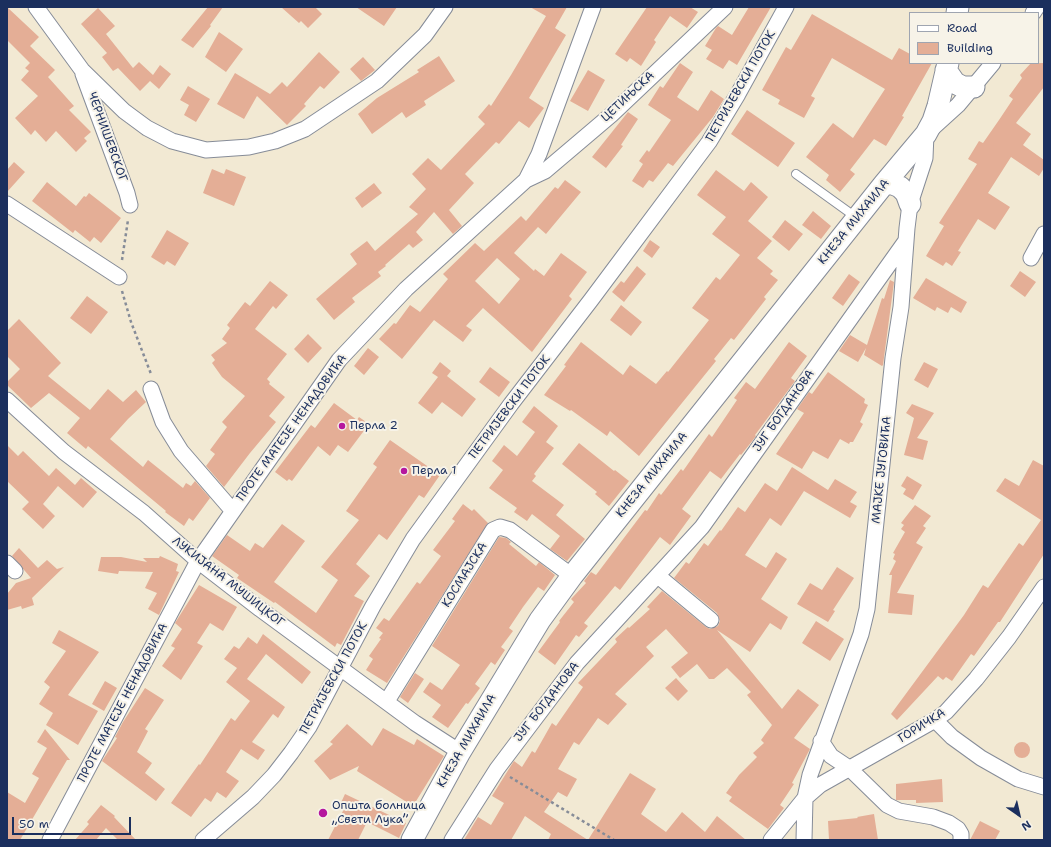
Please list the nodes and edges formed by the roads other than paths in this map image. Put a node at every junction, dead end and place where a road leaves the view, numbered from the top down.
1 (36, 7) edge
2 (446, 7) edge
3 (593, 7) edge
4 (725, 7) edge
5 (786, 7) edge
6 (992, 64) edge
7 (947, 66) edge
8 (82, 70) junction
9 (974, 87) junction
10 (926, 134) junction
11 (796, 174) dead end
12 (526, 180) junction
13 (884, 184) junction
14 (7, 204) edge
15 (910, 204) junction
16 (130, 205) road end
17 (857, 218) junction
18 (1044, 234) edge
19 (905, 242) junction
20 (1031, 258) dead end
21 (119, 277) road end
22 (151, 389) road end
23 (7, 400) edge
24 (232, 510) junction
25 (198, 561) junction
26 (572, 576) junction
27 (658, 576) junction
28 (1044, 587) edge
29 (712, 620) dead end
30 (341, 668) junction
31 (387, 701) junction
32 (934, 720) junction
33 (822, 741) junction
34 (460, 752) junction
35 (850, 768) junction
36 (1044, 787) edge
37 (805, 798) junction
38 (773, 837) edge
39 (50, 840) edge
40 (203, 840) edge
41 (412, 840) edge
42 (452, 840) edge
43 (797, 840) edge
44 (804, 840) edge
45 (961, 840) edge

1 - 8 street, ЧЕРНИШЕВСКОГ
2 - 8 street, ЧЕРНИШЕВСКОГ
3 - 12 street, ПРОТЕ МАТЕЈЕ НЕНАДОВИЋА
4 - 12 street, ЦЕТИЊСКА
5 - 30 street, ПЕТРИЈЕВСКИ ПОТОК
6 - 9 street
7 - 9 main road
7 - 10 main road, КНЕЗА МИХАИЛА
8 - 16 street, ЧЕРНИШЕВСКОГ
9 - 10 street
10 - 13 main road, КНЕЗА МИХАИЛА
10 - 15 street, МАЈКЕ ЈУГОВИЋА
11 - 17 lane
12 - 24 street, ПРОТЕ МАТЕЈЕ НЕНАДОВИЋА
13 - 15 main road
13 - 17 main road, КНЕЗА МИХАИЛА
14 - 21 street
15 - 19 street, МАЈКЕ ЈУГОВИЋА
17 - 26 main road, КНЕЗА МИХАИЛА
18 - 20 street
19 - 27 street, ЈУГ БОГДАНОВА
19 - 33 street, МАЈКЕ ЈУГОВИЋА
22 - 24 street
23 - 25 street, ЛУКИЈАНА МУШИЦКОГ
24 - 25 street, ПРОТЕ МАТЕЈЕ НЕНАДОВИЋА
25 - 30 street, ЛУКИЈАНА МУШИЦКОГ
25 - 39 street, ПРОТЕ МАТЕЈЕ НЕНАДОВИЋА
26 - 31 street, КОСМАЈСКА
26 - 34 main road, КНЕЗА МИХАИЛА
27 - 29 street
27 - 42 street, ЈУГ БОГДАНОВА
28 - 32 street, ГОРИЧКА
30 - 31 street, ЛУКИЈАНА МУШИЦКОГ
30 - 40 street, ПЕТРИЈЕВСКИ ПОТОК
31 - 34 street, ЛУКИЈАНА МУШИЦКОГ
32 - 35 street, ГОРИЧКА
32 - 36 street
33 - 35 street
33 - 37 street, МАЈКЕ ЈУГОВИЋА
34 - 41 main road, КНЕЗА МИХАИЛА
35 - 37 street, ГОРИЧКА
35 - 45 street
37 - 38 street
37 - 44 street
38 - 43 street

